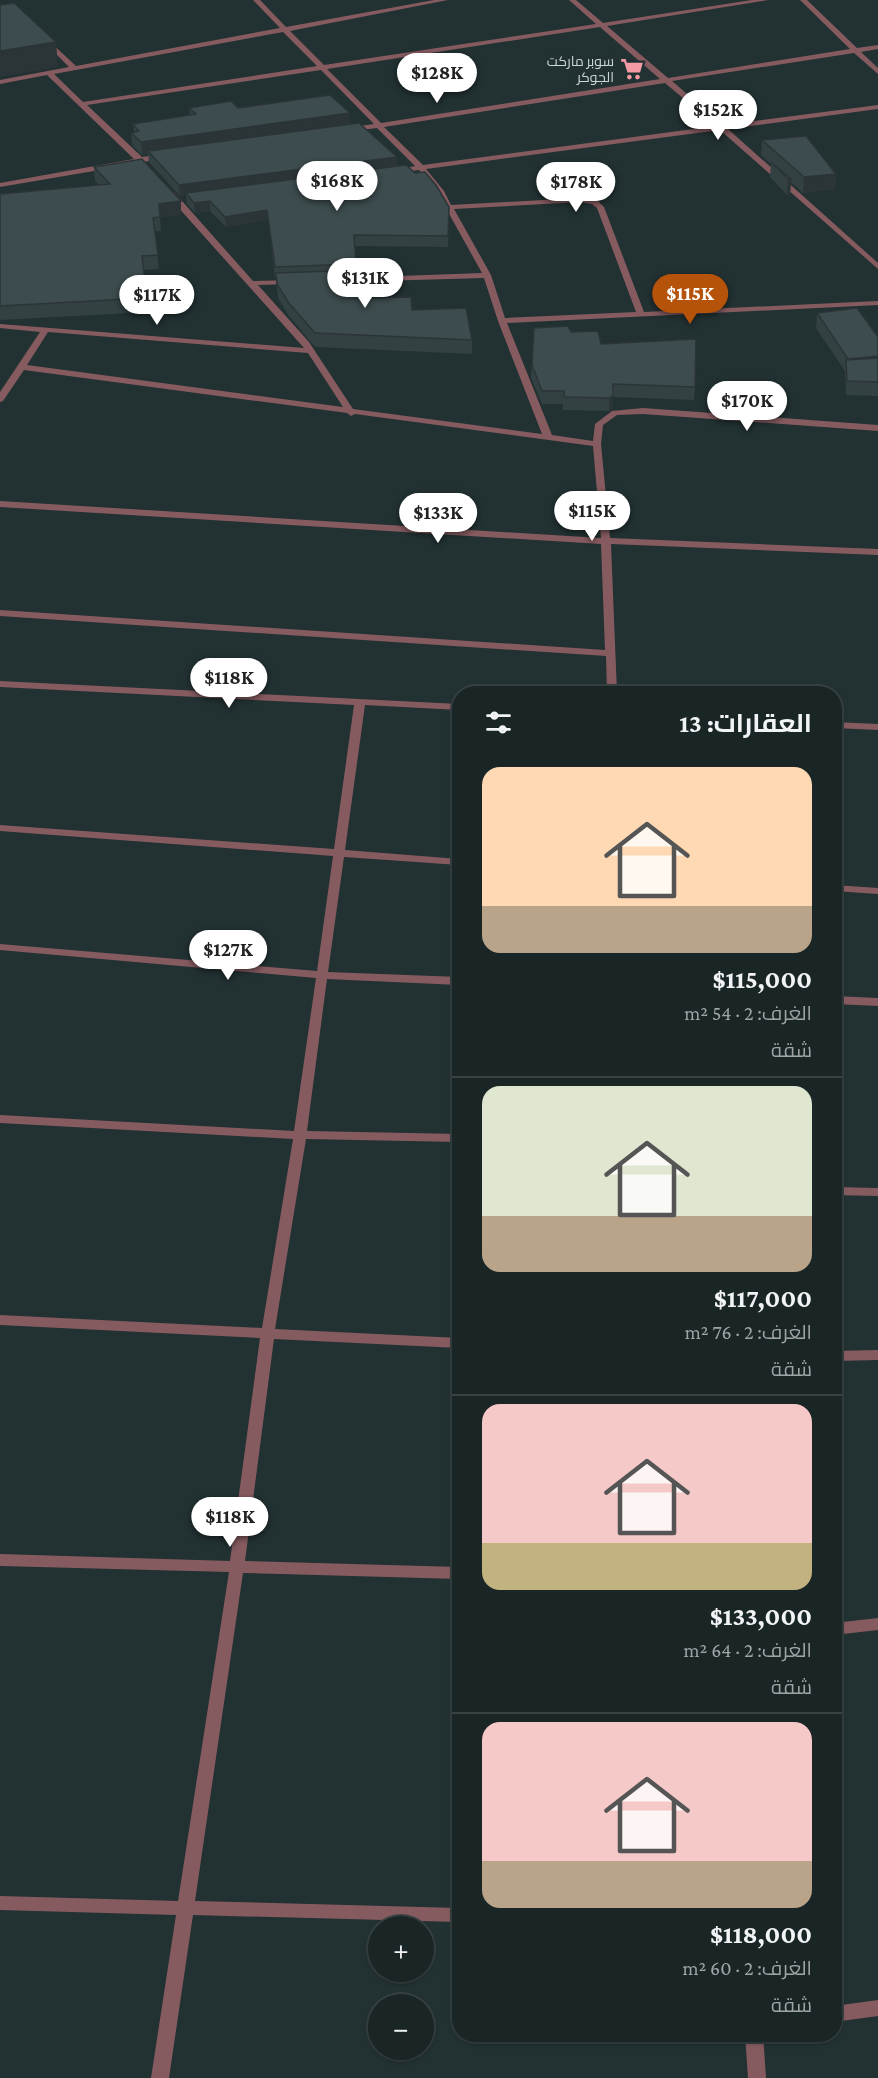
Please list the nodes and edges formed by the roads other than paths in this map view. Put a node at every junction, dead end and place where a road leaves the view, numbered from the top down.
1 (256, 0) edge
2 (445, 0) edge
3 (572, 0) edge
4 (765, 0) edge
5 (803, 0) edge
6 (602, 25) junction
7 (286, 30) junction
8 (41, 36) edge
9 (878, 47) edge
10 (855, 51) junction
11 (323, 68) junction
12 (75, 69) junction
13 (878, 72) edge
14 (49, 73) junction
15 (668, 80) junction
16 (0, 82) edge
17 (81, 104) junction
18 (878, 107) edge
19 (377, 126) junction
20 (723, 128) junction
21 (343, 131) edge
22 (173, 154) edge
23 (139, 159) junction
24 (146, 167) edge
25 (421, 168) junction
26 (386, 173) edge
27 (161, 184) edge
28 (0, 185) edge
29 (188, 199) edge
30 (176, 201) junction
31 (450, 207) junction
32 (878, 267) edge
33 (487, 275) junction
34 (334, 280) edge
35 (298, 281) edge
36 (251, 283) junction
37 (878, 303) edge
38 (641, 314) junction
39 (502, 321) junction
40 (0, 326) edge
41 (45, 331) junction
42 (311, 351) junction
43 (21, 367) junction
44 (0, 399) edge
45 (351, 413) junction
46 (878, 428) edge
47 (548, 437) junction
48 (597, 444) junction
49 (0, 504) edge
50 (606, 540) junction
51 (878, 552) edge
52 (0, 613) edge
53 (610, 653) junction
54 (0, 684) edge
55 (612, 686) edge
56 (360, 702) junction
57 (452, 707) edge
58 (842, 725) edge
59 (878, 727) edge
60 (0, 828) edge
61 (338, 854) junction
62 (452, 862) edge
63 (842, 889) edge
64 (878, 891) edge
65 (0, 947) edge
66 (323, 975) junction
67 (452, 981) edge
68 (842, 1000) edge
69 (878, 1002) edge
70 (0, 1119) edge
71 (300, 1135) junction
72 (452, 1138) edge
73 (842, 1191) edge
74 (878, 1192) edge
75 (0, 1320) edge
76 (268, 1332) junction
77 (452, 1343) edge
78 (878, 1355) edge
79 (842, 1356) edge
80 (0, 1560) edge
81 (237, 1565) junction
82 (452, 1573) edge
83 (878, 1624) edge
84 (842, 1628) edge
85 (0, 1903) edge
86 (184, 1908) junction
87 (452, 1915) edge
88 (878, 2008) edge
89 (842, 2013) edge
90 (755, 2042) edge
91 (160, 2078) edge
92 (757, 2078) edge

1 - 7 street
2 - 7 street
3 - 6 street
4 - 6 street
5 - 10 street
6 - 11 street
6 - 15 street
7 - 11 street
7 - 12 street
8 - 12 street
9 - 10 street
10 - 13 street
10 - 15 street
11 - 17 street
11 - 19 street
12 - 14 street
14 - 16 street
14 - 17 street
15 - 19 street
15 - 20 street
17 - 23 street
18 - 20 street
19 - 21 street
19 - 25 street
20 - 25 street
20 - 32 street
22 - 23 street
23 - 24 street
23 - 28 street
25 - 26 street
25 - 31 street
27 - 30 street
29 - 30 street
30 - 36 street
31 - 33 street
31 - 38 street
33 - 34 street
33 - 39 street
35 - 36 street
36 - 42 street
37 - 38 street
38 - 39 street
39 - 47 street
40 - 41 street
41 - 42 street
41 - 43 street
42 - 45 street
43 - 44 street
43 - 45 street
45 - 47 street
46 - 48 street
47 - 48 street
48 - 50 street
49 - 50 street
50 - 51 street
50 - 53 street
52 - 53 street
53 - 55 street
54 - 56 street
56 - 57 street
56 - 61 street
58 - 59 street
60 - 61 street
61 - 62 street
61 - 66 street
63 - 64 street
65 - 66 street
66 - 67 street
66 - 71 street
68 - 69 street
70 - 71 street
71 - 72 street
71 - 76 street
73 - 74 street
75 - 76 street
76 - 77 street
76 - 81 street
78 - 79 street
80 - 81 street
81 - 82 street
81 - 86 street
83 - 84 street
85 - 86 street
86 - 87 street
86 - 91 street
88 - 89 street
90 - 92 street

